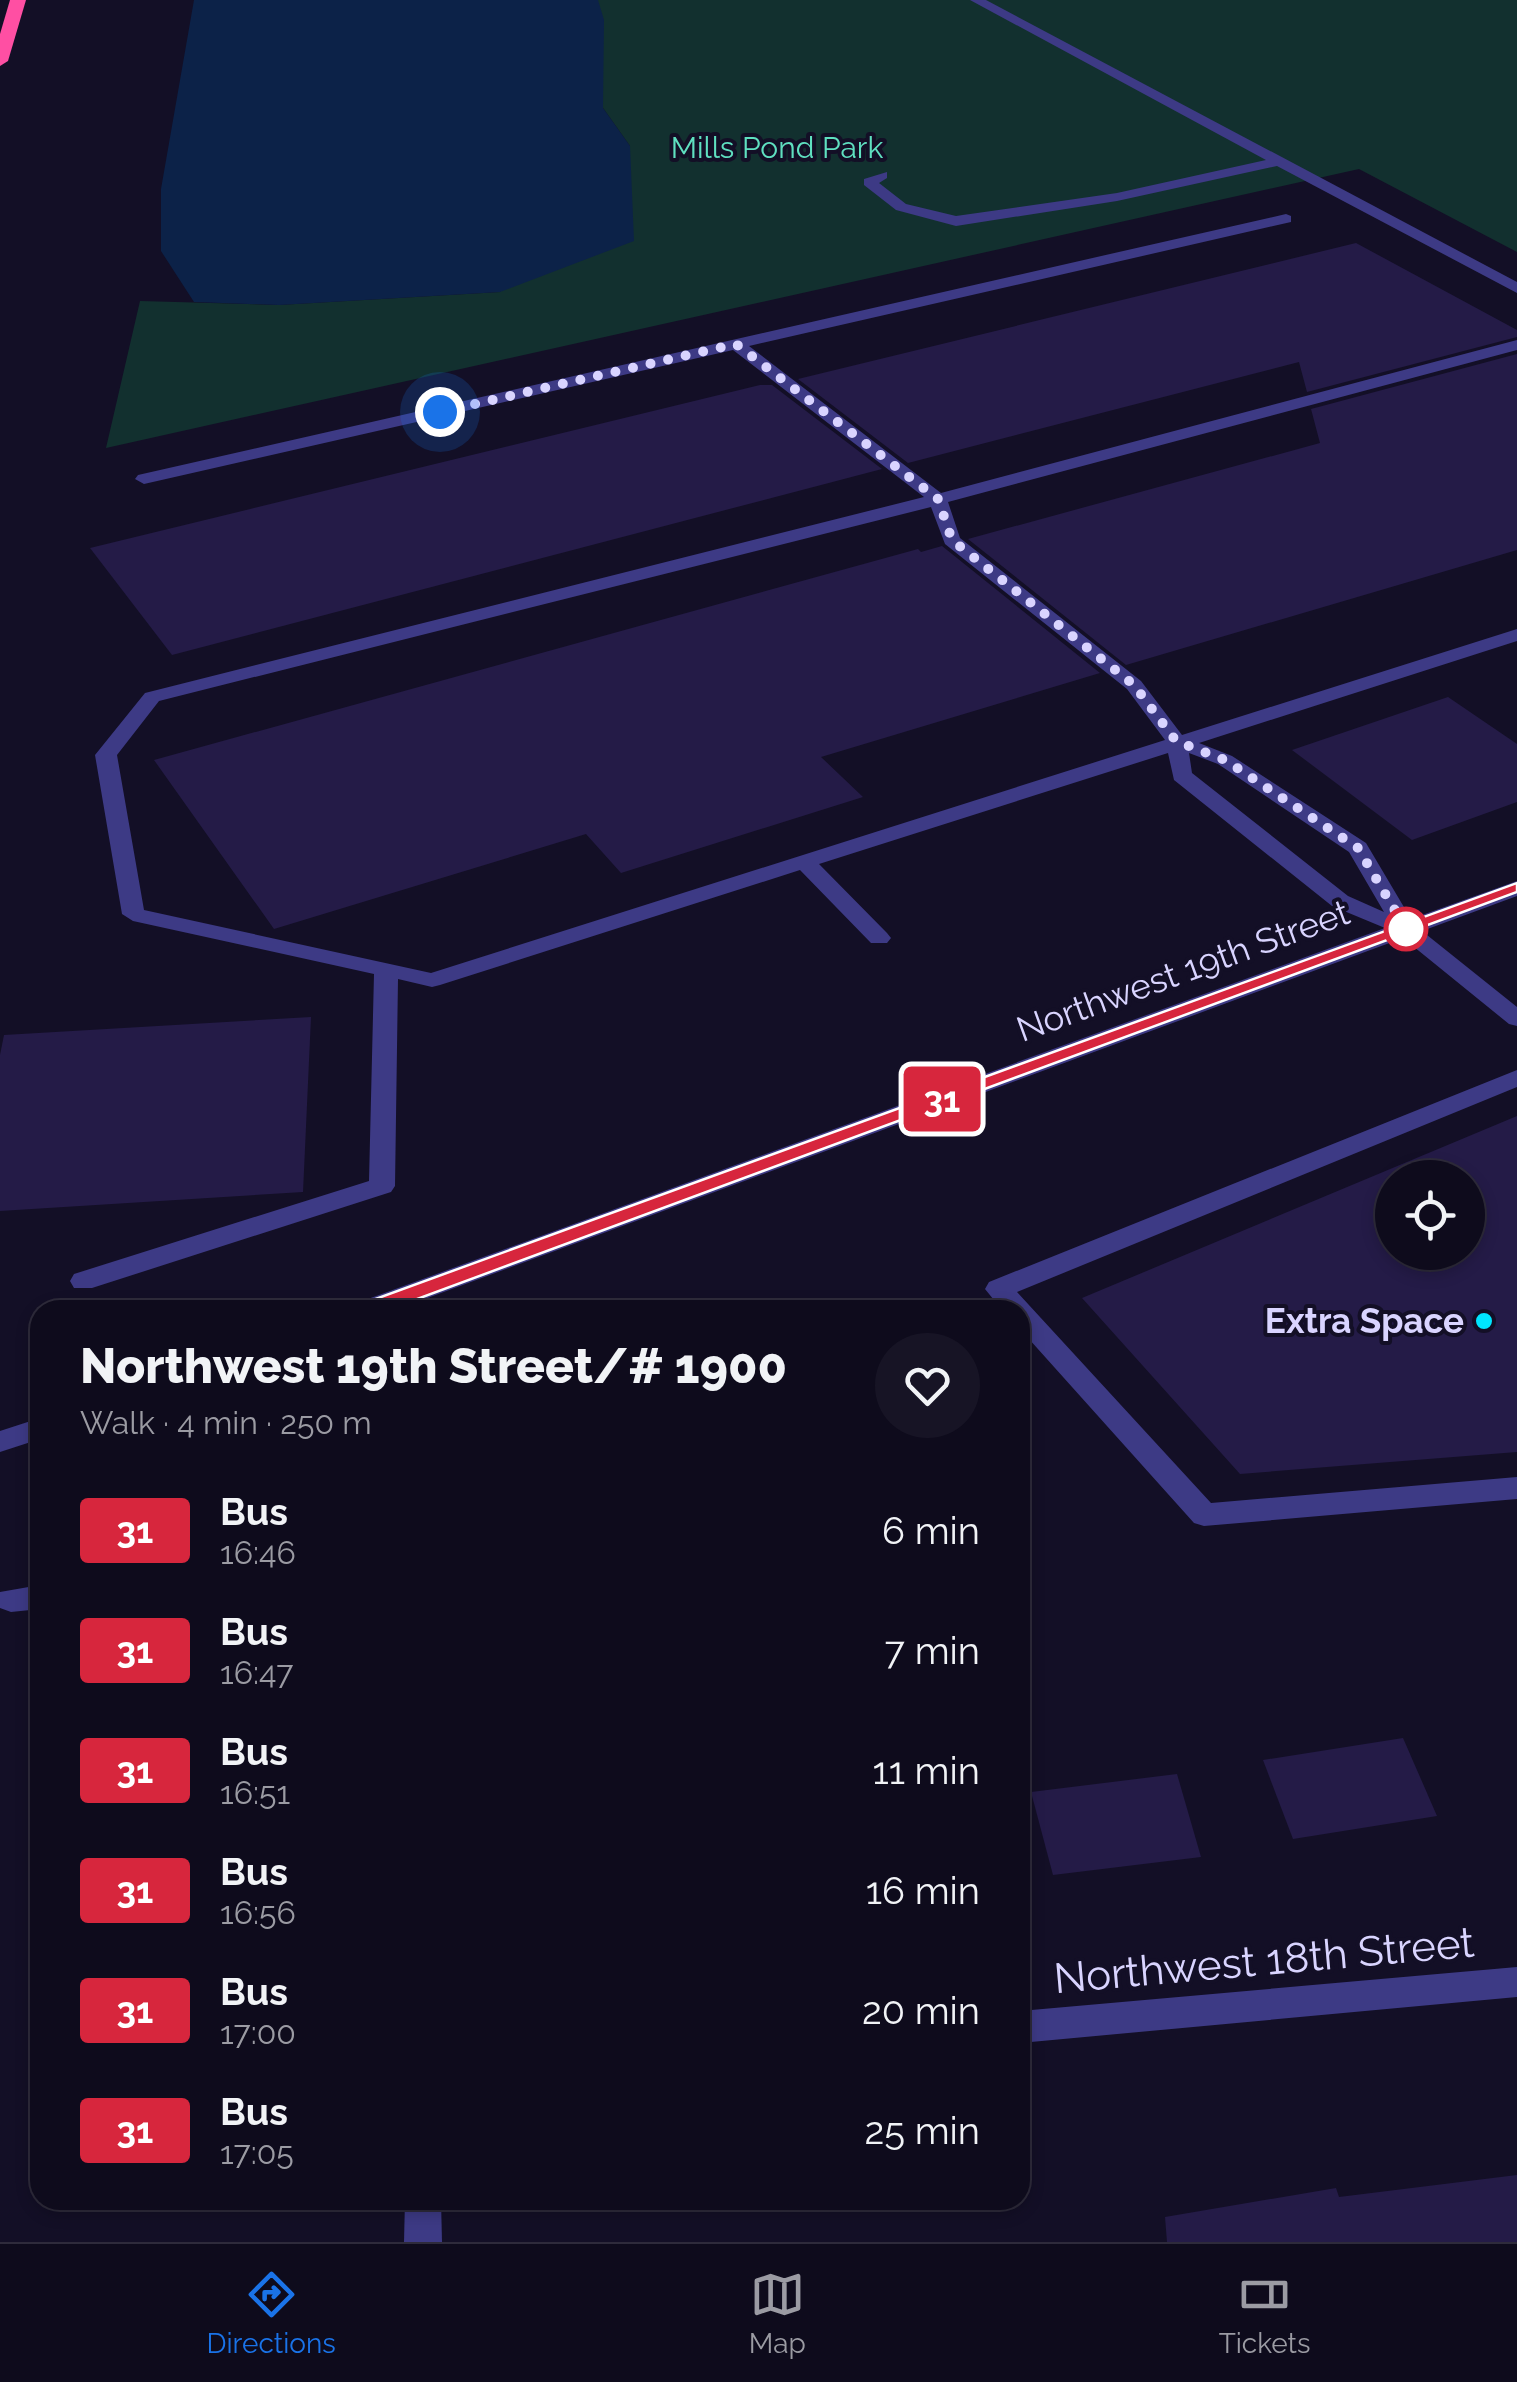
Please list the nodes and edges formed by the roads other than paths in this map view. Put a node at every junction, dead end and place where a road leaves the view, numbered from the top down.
1 (18, 0) edge
2 (976, 0) edge
3 (0, 61) edge
4 (1277, 162) junction
5 (882, 175) dead end
6 (1286, 219) dead end
7 (1517, 288) edge
8 (736, 344) junction
9 (1517, 345) edge
10 (144, 479) dead end
11 (938, 499) junction
12 (1517, 635) edge
13 (1176, 741) junction
14 (805, 862) junction
15 (1517, 888) edge
16 (1406, 929) junction
17 (880, 938) dead end
18 (386, 970) junction
19 (1517, 1019) edge
20 (1517, 1078) edge
21 (83, 1282) dead end
22 (421, 1300) edge
23 (1009, 1300) edge
24 (1030, 1323) edge
25 (30, 1432) edge
26 (0, 1442) edge
27 (1517, 1488) edge
28 (1517, 1982) edge
29 (1030, 2026) edge
30 (423, 2210) edge
31 (423, 2242) edge

1 - 3 highway
2 - 4 street
4 - 5 street
4 - 7 street
6 - 8 street
8 - 10 street
8 - 11 street
9 - 11 street
11 - 13 street
11 - 18 street
12 - 13 street
13 - 14 street
13 - 16 street
13 - 16 street
14 - 17 street
14 - 18 street
15 - 16 street, Northwest 19th Street
16 - 19 street
16 - 22 street, Northwest 19th Street
18 - 21 street
20 - 23 street
24 - 27 street
25 - 26 street
28 - 29 street, Northwest 18th Street
30 - 31 street

